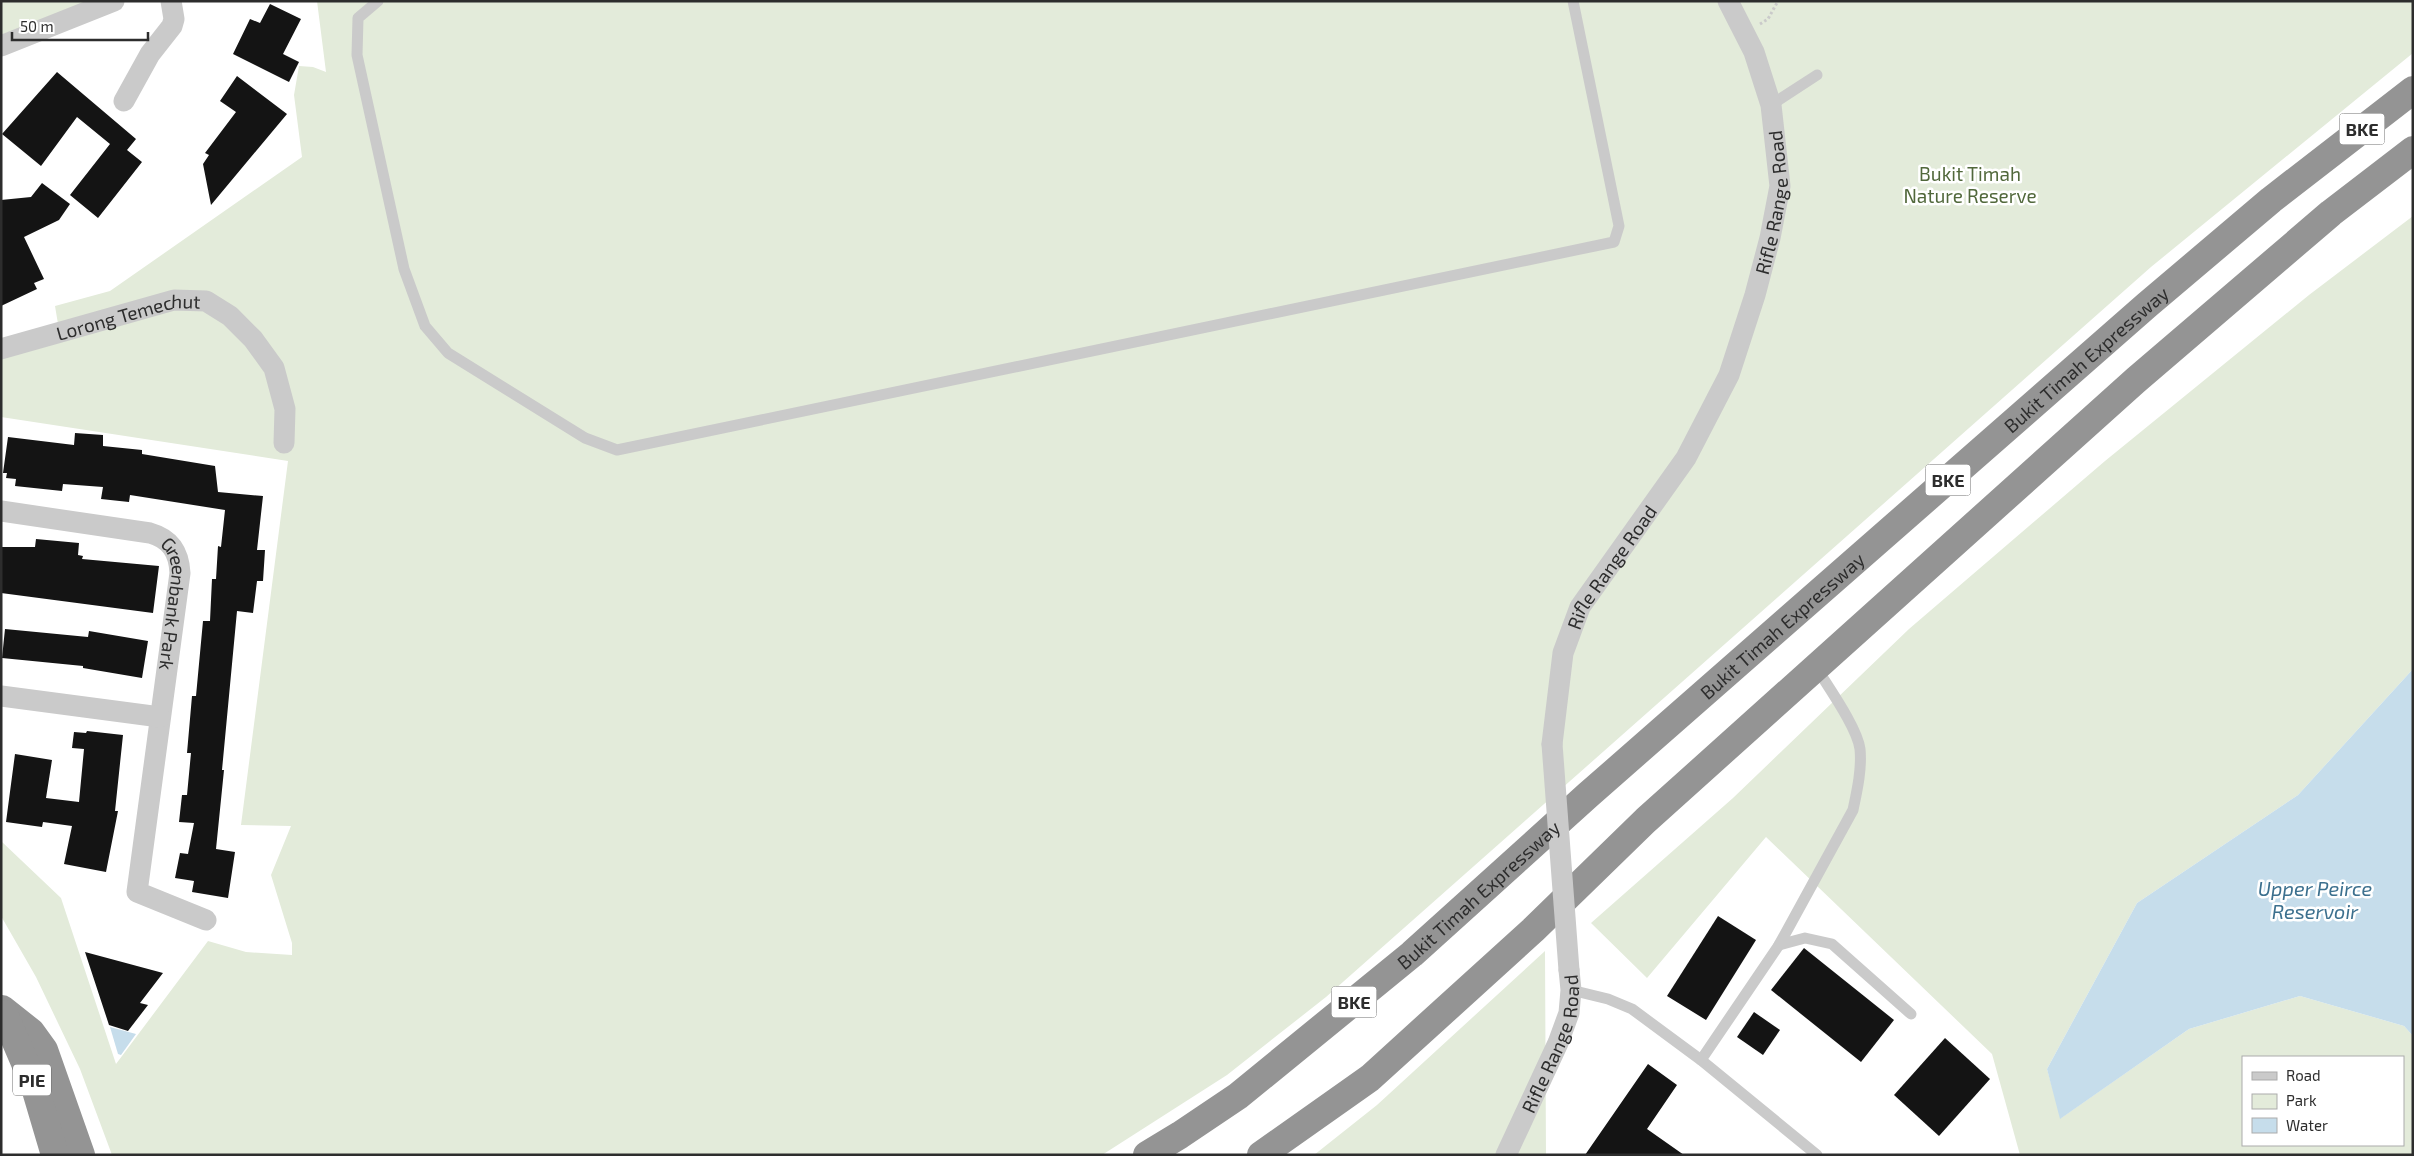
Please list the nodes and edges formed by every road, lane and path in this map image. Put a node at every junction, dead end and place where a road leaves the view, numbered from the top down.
1 (114, 1) edge
2 (170, 1) edge
3 (378, 1) edge
4 (1572, 1) edge
5 (1728, 1) edge
6 (1778, 1) edge
7 (1745, 34) junction
8 (1, 46) edge
9 (1818, 75) dead end
10 (2413, 90) edge
11 (124, 101) dead end
12 (1771, 105) junction
13 (2413, 150) edge
14 (1, 349) edge
15 (284, 443) dead end
16 (1, 511) edge
17 (1816, 668) junction
18 (1, 696) edge
19 (160, 717) junction
20 (206, 920) dead end
21 (1779, 945) junction
22 (1570, 980) junction
23 (1, 1009) edge
24 (1911, 1014) dead end
25 (1701, 1060) junction
26 (55, 1155) edge
27 (81, 1155) edge
28 (1147, 1155) edge
29 (1261, 1155) edge
30 (1506, 1155) edge
31 (1817, 1155) edge

1 - 8 street
2 - 11 street
3 - 4 lane
5 - 7 street, Rifle Range Road
6 - 7 path
7 - 12 street, Rifle Range Road
9 - 12 lane
10 - 28 highway, Bukit Timah Expressway / BKE
12 - 22 street, Rifle Range Road, bridge
13 - 17 highway, BKE
14 - 15 street, Lorong Temechut
16 - 19 street, Greenbank Park
17 - 21 lane
17 - 29 highway, BKE
18 - 19 street
19 - 20 street, Greenbank Park
21 - 24 lane
21 - 25 lane
22 - 25 lane
22 - 30 street, Rifle Range Road
23 - 26 highway, PIE
23 - 27 highway
25 - 31 lane

